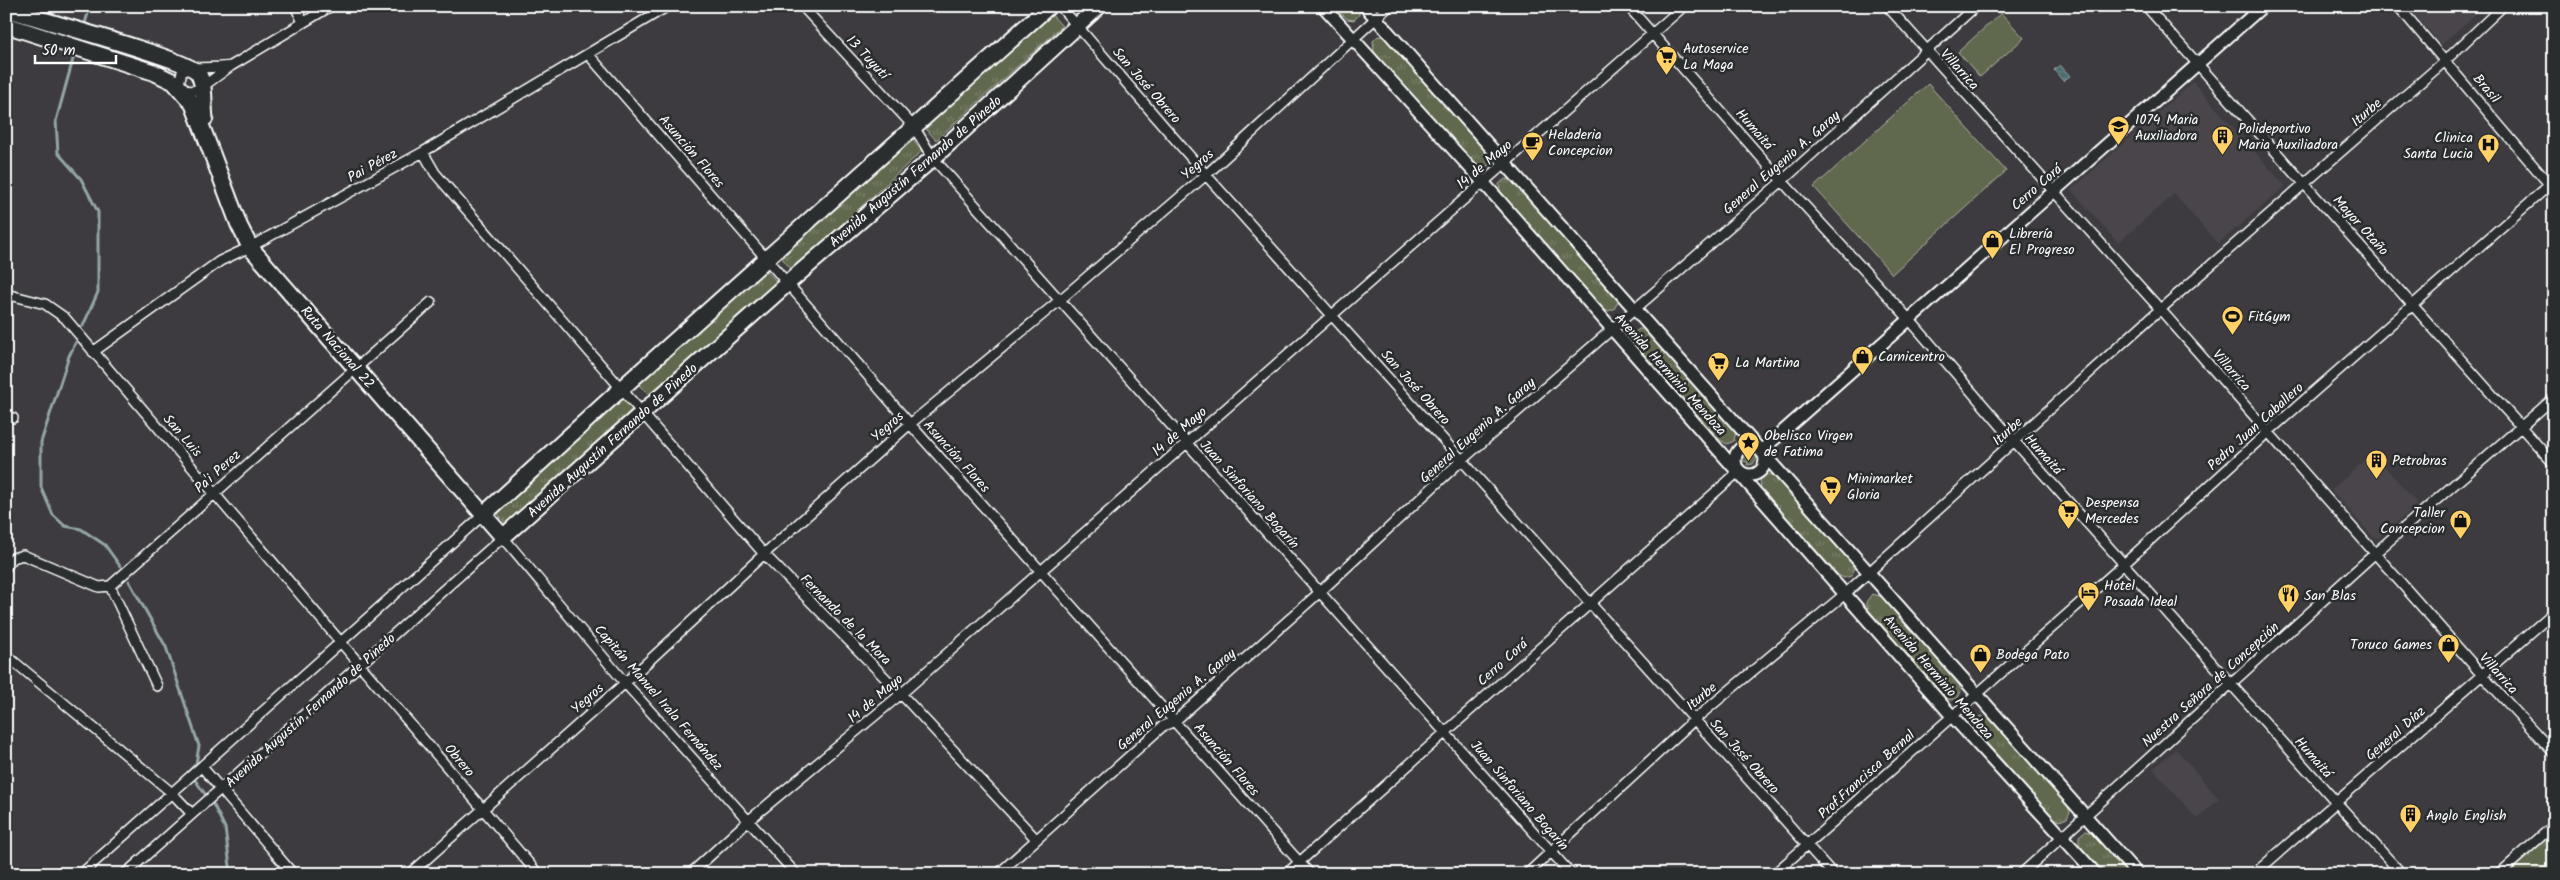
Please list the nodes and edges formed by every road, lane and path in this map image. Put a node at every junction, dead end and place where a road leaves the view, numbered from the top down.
1 (295, 6) edge
2 (331, 6) edge
3 (668, 6) edge
4 (802, 6) edge
5 (1049, 6) edge
6 (1060, 6) edge
7 (1099, 6) edge
8 (1323, 6) edge
9 (1365, 6) edge
10 (1389, 6) edge
11 (1628, 6) edge
12 (1684, 6) edge
13 (1888, 6) edge
14 (1976, 6) edge
15 (2146, 6) edge
16 (2263, 6) edge
17 (2398, 6) edge
18 (2503, 6) edge
19 (6, 10) edge
20 (1376, 18) junction
21 (303, 22) junction
22 (6, 25) edge
23 (1077, 26) junction
24 (1653, 34) junction
25 (1354, 40) junction
26 (1926, 52) junction
27 (588, 54) junction
28 (2446, 60) junction
29 (2197, 65) junction
30 (230, 66) junction
31 (192, 68) junction
32 (202, 87) junction
33 (182, 88) junction
34 (914, 127) junction
35 (208, 137) junction
36 (423, 152) junction
37 (933, 158) junction
38 (1506, 164) junction
39 (1206, 175) junction
40 (1782, 181) junction
41 (1483, 182) junction
42 (2306, 184) junction
43 (2552, 185) edge
44 (2054, 192) junction
45 (250, 247) junction
46 (767, 258) junction
47 (789, 282) junction
48 (6, 294) edge
49 (1060, 300) junction
50 (431, 302) dead end
51 (2413, 304) junction
52 (1636, 308) junction
53 (2160, 309) junction
54 (1334, 316) junction
55 (1909, 319) junction
56 (1611, 329) junction
57 (93, 352) junction
58 (356, 366) junction
59 (622, 388) junction
60 (2554, 398) edge
61 (643, 412) junction
62 (910, 424) junction
63 (2520, 426) junction
64 (2268, 432) junction
65 (2015, 442) junction
66 (1186, 443) junction
67 (1762, 450) junction
68 (1463, 459) junction
69 (2554, 464) edge
70 (1738, 472) junction
71 (214, 493) junction
72 (483, 515) junction
73 (503, 537) junction
74 (2376, 553) junction
75 (764, 554) junction
76 (2124, 564) junction
77 (6, 567) edge
78 (1042, 571) junction
79 (1870, 571) junction
80 (110, 586) junction
81 (1320, 592) junction
82 (1846, 593) junction
83 (1591, 602) junction
84 (2554, 612) edge
85 (343, 642) junction
86 (6, 655) edge
87 (361, 664) junction
88 (2482, 675) junction
89 (626, 683) junction
90 (2231, 684) junction
91 (157, 686) dead end
92 (901, 694) junction
93 (1976, 694) junction
94 (1952, 716) junction
95 (1694, 720) junction
96 (1175, 721) junction
97 (1447, 732) junction
98 (2554, 752) edge
99 (202, 767) junction
100 (222, 789) junction
101 (172, 793) junction
102 (2336, 803) junction
103 (483, 809) junction
104 (192, 814) junction
105 (2086, 816) junction
106 (748, 821) junction
107 (2554, 825) edge
108 (2063, 837) junction
109 (1036, 839) junction
110 (1807, 844) junction
111 (1551, 852) junction
112 (1299, 862) junction
113 (81, 874) edge
114 (125, 874) edge
115 (293, 874) edge
116 (410, 874) edge
117 (538, 874) edge
118 (690, 874) edge
119 (796, 874) edge
120 (998, 874) edge
121 (1286, 874) edge
122 (1310, 874) edge
123 (1527, 874) edge
124 (1571, 874) edge
125 (1774, 874) edge
126 (1833, 874) edge
127 (2021, 874) edge
128 (2096, 874) edge
129 (2138, 874) edge
130 (2254, 874) edge
131 (2402, 874) edge
132 (2499, 874) edge

1 - 21 street
2 - 21 street
3 - 27 street, Pai Pérez
4 - 34 street, 13 Tuyutí
5 - 34 highway, Avenida Augustín Fernando de Pinedo
6 - 23 street, San José Obrero
7 - 23 highway, Avenida Augustín Fernando de Pinedo
8 - 25 street, Avenida Herminio Mendoza
9 - 20 street, Avenida Herminio Mendoza
10 - 20 street, Yegros
11 - 24 street, Humaitá
12 - 24 street, 14 de Mayo
13 - 26 street, Villarrica
14 - 26 street, General Eugenio A. Garay
15 - 29 street, Mayor Otaño
16 - 29 street, Cerro Corá
17 - 28 street, Brasil
18 - 28 street, Iturbe
19 - 31 highway
20 - 25 street, Yegros
20 - 38 street, Avenida Herminio Mendoza
21 - 30 street
22 - 33 highway, Ruta Nacional 22
23 - 37 highway, Avenida Augustín Fernando de Pinedo
23 - 39 street, San José Obrero
24 - 38 street, 14 de Mayo
24 - 40 street, Humaitá
25 - 39 street, Yegros
25 - 41 street, Avenida Herminio Mendoza
26 - 40 street, General Eugenio A. Garay
26 - 44 street, Villarrica
27 - 36 street, Pai Pérez
27 - 46 street, Asunción Flores
28 - 42 street, Iturbe
28 - 43 street, Brasil
29 - 42 street, Mayor Otaño
29 - 44 street, Cerro Corá
30 - 31 street
30 - 32 street
31 - 32 highway, Ruta Nacional 22
31 - 33 street
32 - 33 street
32 - 35 highway, Ruta Nacional 22
33 - 35 highway, Ruta Nacional 22
34 - 37 street, Juan Sinforiano Bogarín
34 - 46 highway, Avenida Augustín Fernando de Pinedo
35 - 45 highway, Ruta Nacional 22
36 - 45 street, Pai Pérez
36 - 59 street, Fernando de la Mora
37 - 47 highway, Avenida Augustín Fernando de Pinedo
37 - 49 street, Juan Sinforiano Bogarín
38 - 41 street, 14 de Mayo
38 - 52 street, Avenida Herminio Mendoza
39 - 49 street, Yegros
39 - 54 street, San José Obrero
40 - 52 street, General Eugenio A. Garay
40 - 55 street, Humaitá
41 - 54 street, 14 de Mayo
41 - 56 street, Avenida Herminio Mendoza
42 - 51 street, Mayor Otaño
42 - 53 street, Iturbe
43 - 51 street, Pedro Juan Caballero
44 - 53 street, Villarrica
44 - 55 street, Cerro Corá
45 - 57 street, Pai Pérez
45 - 58 highway, Ruta Nacional 22
46 - 47 street, Asunción Flores
46 - 59 highway, Avenida Augustín Fernando de Pinedo
47 - 61 highway, Avenida Augustín Fernando de Pinedo
47 - 62 street, Asunción Flores
48 - 57 street, San Luis
49 - 62 street, Yegros
49 - 66 street, Juan Sinforiano Bogarín
50 - 58 street, Pa'i Perez
51 - 63 street, Mayor Otaño
51 - 64 street, Pedro Juan Caballero
52 - 56 street, General Eugenio A. Garay
52 - 67 street, Avenida Herminio Mendoza
53 - 64 street, Villarrica
53 - 65 street, Iturbe
54 - 66 street, 14 de Mayo
54 - 68 street, San José Obrero
55 - 65 street, Humaitá
55 - 67 street, Cerro Corá
56 - 68 street, General Eugenio A. Garay
56 - 70 street, Avenida Herminio Mendoza
57 - 71 street, San Luis
58 - 71 street, Pa'i Perez
58 - 72 highway, Ruta Nacional 22
59 - 61 street, Fernando de la Mora
59 - 72 highway, Avenida Augustín Fernando de Pinedo
60 - 63 street, Nuestra Señora de Concepción
61 - 73 highway, Avenida Augustín Fernando de Pinedo
61 - 75 street, Fernando de la Mora
62 - 75 street, Yegros
62 - 78 street, Asunción Flores
63 - 69 street, Mayor Otaño
63 - 74 street, Nuestra Señora de Concepción
64 - 74 street, Villarrica
64 - 76 street, Pedro Juan Caballero
65 - 76 street, Humaitá
65 - 79 street, Iturbe
66 - 78 street, 14 de Mayo
66 - 81 street, Juan Sinforiano Bogarín
67 - 70 street
67 - 70 street
67 - 79 street, Avenida Herminio Mendoza
68 - 81 street, General Eugenio A. Garay
68 - 83 street, San José Obrero
70 - 82 street, Avenida Herminio Mendoza
70 - 83 street, Cerro Corá
71 - 80 street, Pa'i Perez
71 - 85 street, San Luis
72 - 73 highway, Ruta Nacional 22
72 - 85 street, Avenida Augustín Fernando de Pinedo
73 - 87 street, Avenida Augustín Fernando de Pinedo
73 - 89 street, Capitán Manuel Irala Fernández
74 - 88 street, Villarrica
74 - 90 street, Nuestra Señora de Concepción
75 - 89 street, Yegros
75 - 92 street, Fernando de la Mora
76 - 90 street, Humaitá
76 - 93 street, Pedro Juan Caballero
77 - 80 street
78 - 92 street, 14 de Mayo
78 - 96 street, Asunción Flores
79 - 82 street, Iturbe
79 - 93 street, Avenida Herminio Mendoza
80 - 91 street
81 - 96 street, General Eugenio A. Garay
81 - 97 street, Juan Sinforiano Bogarín
82 - 94 street, Avenida Herminio Mendoza
82 - 95 street, Iturbe
83 - 95 street, San José Obrero
83 - 97 street, Cerro Corá
84 - 88 street, General Díaz
85 - 87 street, San Luis
85 - 99 street, Avenida Augustín Fernando de Pinedo
86 - 101 street
87 - 100 street, Avenida Augustín Fernando de Pinedo
87 - 103 street, Obrero
88 - 98 street, Villarrica
88 - 102 street, General Díaz
89 - 103 street, Yegros
89 - 106 street, Capitán Manuel Irala Fernández
90 - 102 street, Humaitá
90 - 105 street, Nuestra Señora de Concepción
92 - 106 street, 14 de Mayo
92 - 109 street, Fernando de la Mora
93 - 94 street, Prof.Francisca Bernal
93 - 105 street, Avenida Herminio Mendoza
94 - 108 street, Avenida Herminio Mendoza
94 - 110 street, Prof.Francisca Bernal
95 - 110 street, San José Obrero
95 - 111 street, Iturbe
96 - 109 street, General Eugenio A. Garay
96 - 112 street, Asunción Flores
97 - 111 street, Juan Sinforiano Bogarín
97 - 112 street, Cerro Corá
99 - 100 street
99 - 101 street, Avenida Augustín Fernando de Pinedo
100 - 104 street, Avenida Augustín Fernando de Pinedo
100 - 115 street
101 - 104 street
101 - 113 street, Avenida Augustín Fernando de Pinedo
102 - 130 street, General Díaz
102 - 131 street, Humaitá
103 - 116 street, Yegros
103 - 117 street, Obrero
104 - 114 street, Avenida Augustín Fernando de Pinedo
105 - 108 street, Nuestra Señora de Concepción
105 - 129 street, Avenida Herminio Mendoza
106 - 118 street, 14 de Mayo
106 - 119 street, Capitán Manuel Irala Fernández
107 - 132 street
108 - 127 street, Nuestra Señora de Concepción
108 - 128 street, Avenida Herminio Mendoza
109 - 120 street, General Eugenio A. Garay
110 - 125 street, Prof.Francisca Bernal
110 - 126 street, San José Obrero
111 - 123 street, Iturbe
111 - 124 street, Juan Sinforiano Bogarín
112 - 121 street, Cerro Corá
112 - 122 street, Asunción Flores

